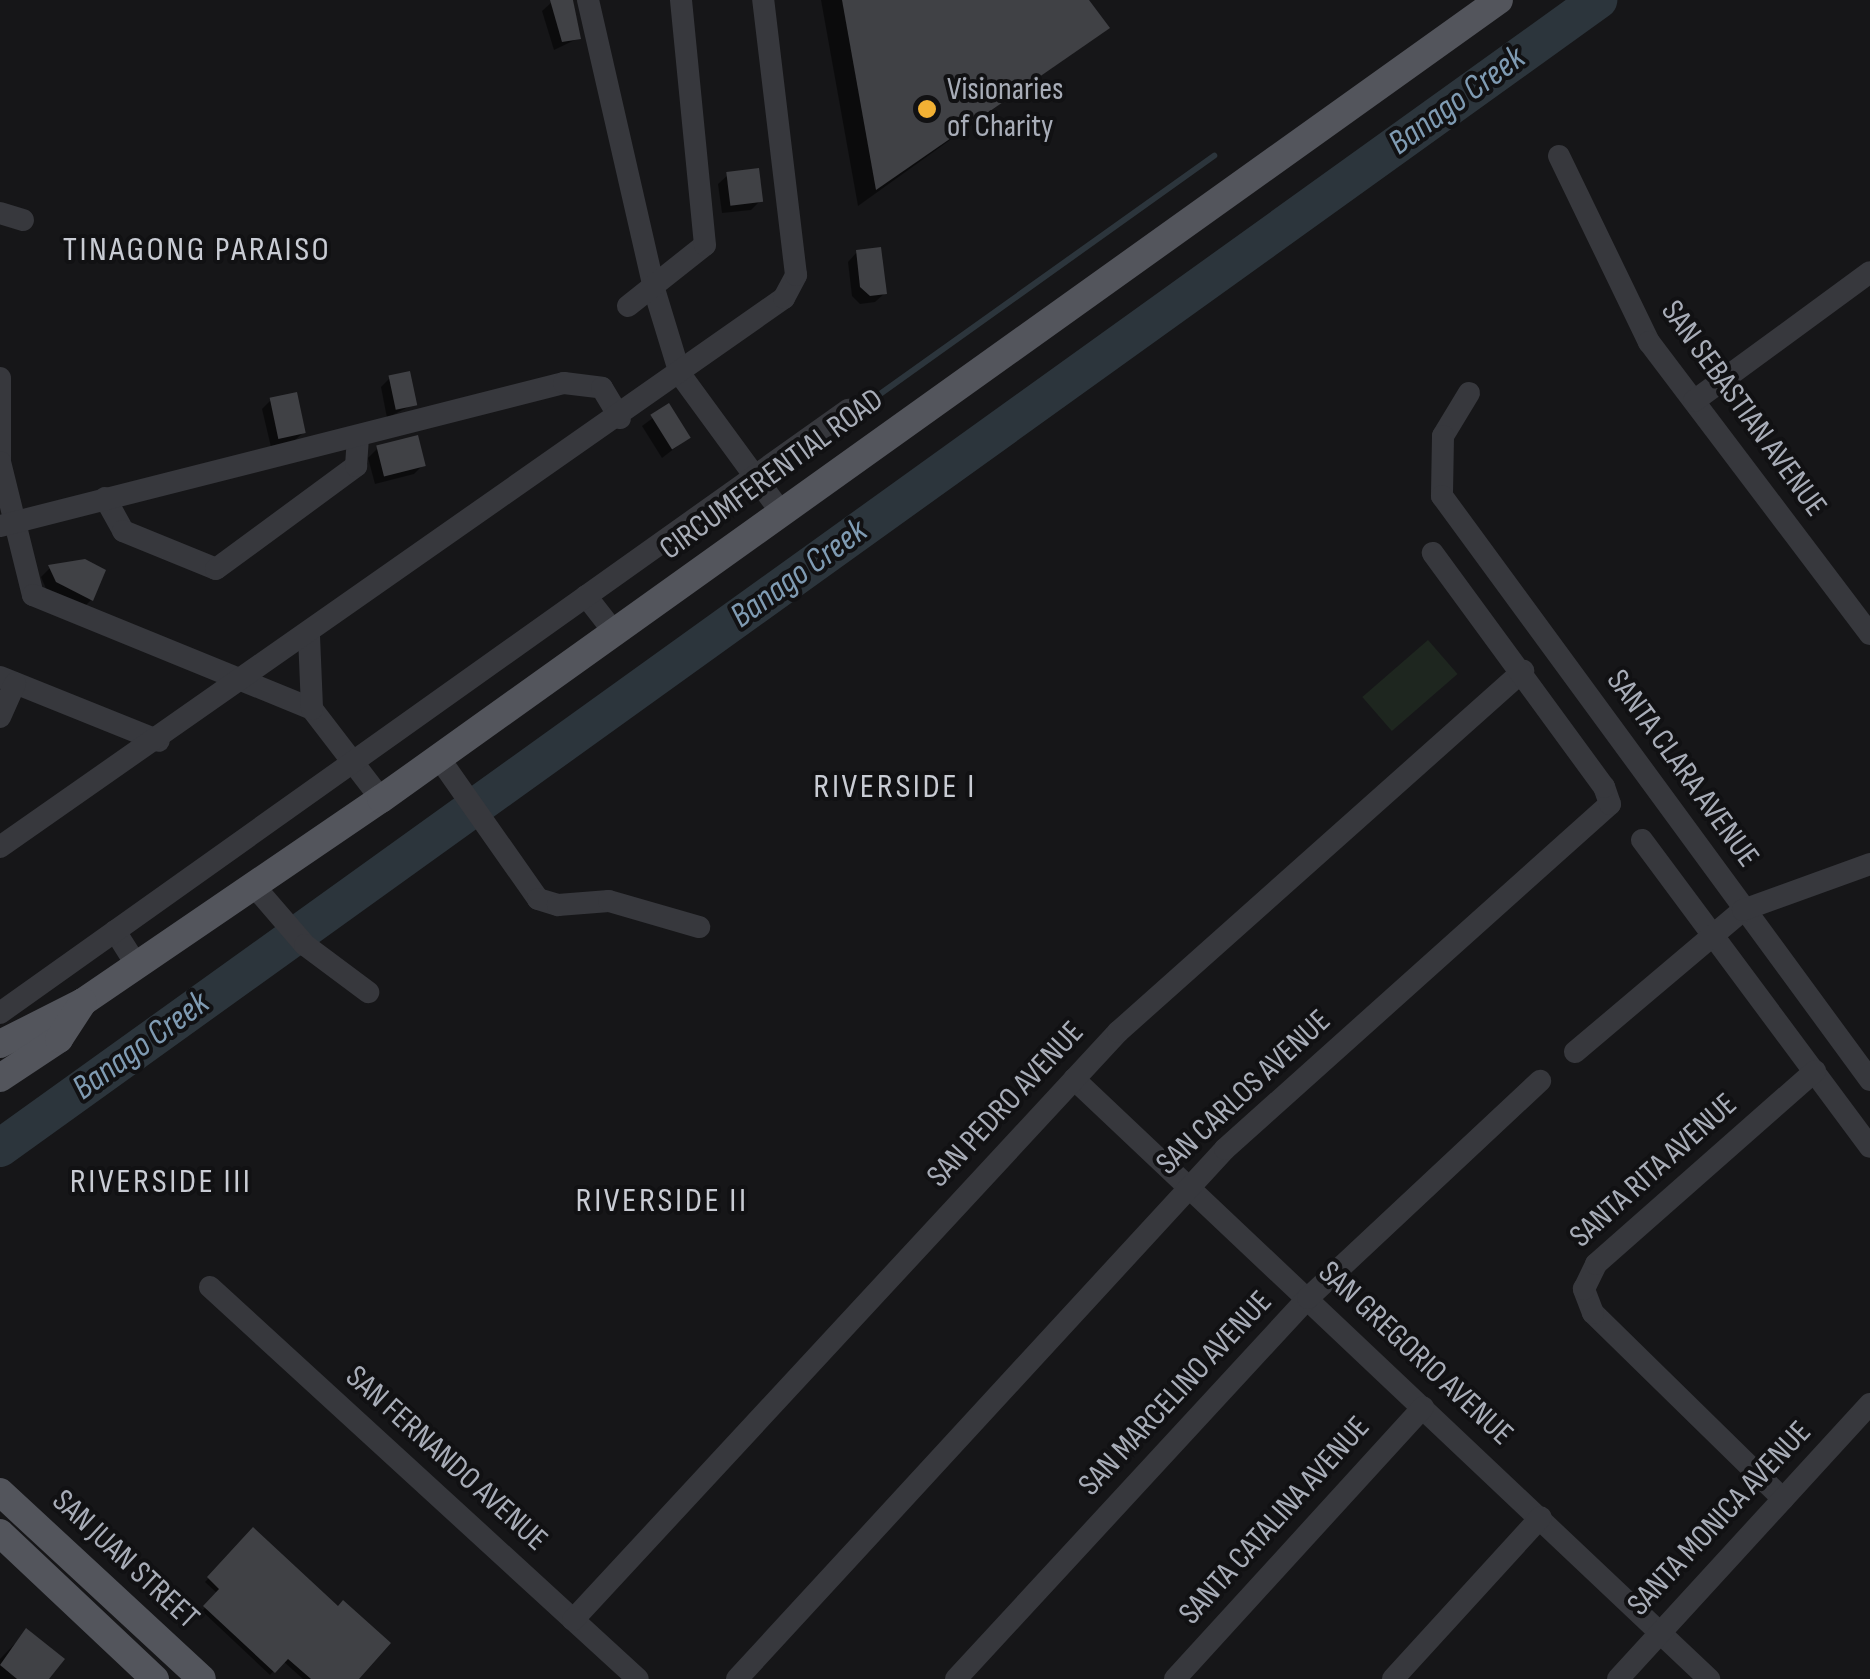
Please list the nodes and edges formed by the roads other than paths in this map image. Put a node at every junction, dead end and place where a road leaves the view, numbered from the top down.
1 (588, 0) edge
2 (681, 0) edge
3 (763, 0) edge
4 (1499, 0) edge
5 (1559, 156) dead end
6 (1870, 272) edge
7 (654, 289) junction
8 (628, 306) dead end
9 (680, 374) junction
10 (0, 378) edge
11 (1469, 393) dead end
12 (1694, 401) junction
13 (848, 410) dead end
14 (620, 418) junction
15 (358, 437) junction
16 (764, 490) junction
17 (105, 498) junction
18 (7, 524) edge
19 (1433, 553) dead end
20 (596, 609) junction
21 (1870, 634) edge
22 (309, 636) junction
23 (1523, 671) junction
24 (8, 680) edge
25 (241, 684) junction
26 (312, 709) junction
27 (0, 718) edge
28 (159, 742) junction
29 (438, 758) junction
30 (362, 776) junction
31 (1642, 840) dead end
32 (0, 847) edge
33 (1870, 864) edge
34 (254, 886) junction
35 (1743, 910) junction
36 (700, 927) dead end
37 (1710, 932) junction
38 (124, 944) junction
39 (368, 992) dead end
40 (83, 1002) junction
41 (0, 1013) edge
42 (0, 1044) edge
43 (1575, 1052) dead end
44 (1814, 1072) junction
45 (0, 1078) edge
46 (1074, 1079) junction
47 (1870, 1080) edge
48 (1540, 1081) dead end
49 (1870, 1148) edge
50 (1189, 1187) junction
51 (210, 1287) dead end
52 (1308, 1298) junction
53 (1870, 1404) edge
54 (1423, 1407) junction
55 (0, 1492) edge
56 (1783, 1499) junction
57 (1541, 1517) junction
58 (0, 1533) edge
59 (573, 1620) junction
60 (1660, 1630) junction
61 (156, 1679) edge
62 (202, 1679) edge
63 (638, 1679) edge
64 (738, 1679) edge
65 (956, 1679) edge
66 (1175, 1679) edge
67 (1393, 1679) edge
68 (1618, 1679) edge
69 (1709, 1679) edge

1 - 7 street
2 - 7 street
3 - 9 street
4 - 16 main road, CIRCUMFERENTIAL ROAD
5 - 12 street, SAN SEBASTIAN AVENUE
6 - 12 street
7 - 8 street
7 - 9 street
9 - 14 street
9 - 16 street
10 - 18 street
11 - 35 street, SANTA CLARA AVENUE
12 - 21 street, SAN SEBASTIAN AVENUE
13 - 16 street
14 - 15 street
14 - 22 street
15 - 17 street
15 - 17 street
16 - 20 main road, CIRCUMFERENTIAL ROAD
16 - 20 street
17 - 18 street
18 - 25 street
19 - 23 street, SAN CARLOS AVENUE
20 - 29 main road, CIRCUMFERENTIAL ROAD
20 - 30 street
22 - 25 street
22 - 26 street
23 - 46 street, SAN PEDRO AVENUE
23 - 50 street, SAN CARLOS AVENUE
24 - 27 street
24 - 28 street
25 - 26 street
25 - 28 street
26 - 30 street
28 - 32 street
29 - 30 main road, CIRCUMFERENTIAL ROAD
29 - 36 street
30 - 34 main road, CIRCUMFERENTIAL ROAD
30 - 38 street
31 - 37 street
33 - 35 street
34 - 38 main road, CIRCUMFERENTIAL ROAD
34 - 39 street
35 - 37 street
35 - 47 street, SANTA CLARA AVENUE
37 - 43 street
37 - 44 street
38 - 40 main road, CIRCUMFERENTIAL ROAD
38 - 41 street
40 - 42 main road, CIRCUMFERENTIAL ROAD
40 - 45 main road, CIRCUMFERENTIAL ROAD
44 - 49 street
44 - 56 street, SANTA RITA AVENUE
46 - 50 street, SAN GREGORIO AVENUE
46 - 59 street, SAN PEDRO AVENUE
48 - 52 street, SAN MARCELINO AVENUE
50 - 52 street, SAN GREGORIO AVENUE
50 - 64 street, SAN CARLOS AVENUE
51 - 59 street, SAN FERNANDO AVENUE
52 - 54 street, SAN GREGORIO AVENUE
52 - 65 street, SAN MARCELINO AVENUE
53 - 56 street, SANTA MONICA AVENUE
54 - 57 street, SAN GREGORIO AVENUE
54 - 66 street, SANTA CATALINA AVENUE
55 - 62 main road, SAN JUAN STREET
56 - 60 street, SANTA MONICA AVENUE
57 - 60 street, SAN GREGORIO AVENUE
57 - 67 street
58 - 61 main road, SAN JUAN STREET
59 - 63 street, SAN FERNANDO AVENUE
60 - 68 street, SANTA MONICA AVENUE
60 - 69 street, SAN GREGORIO AVENUE

